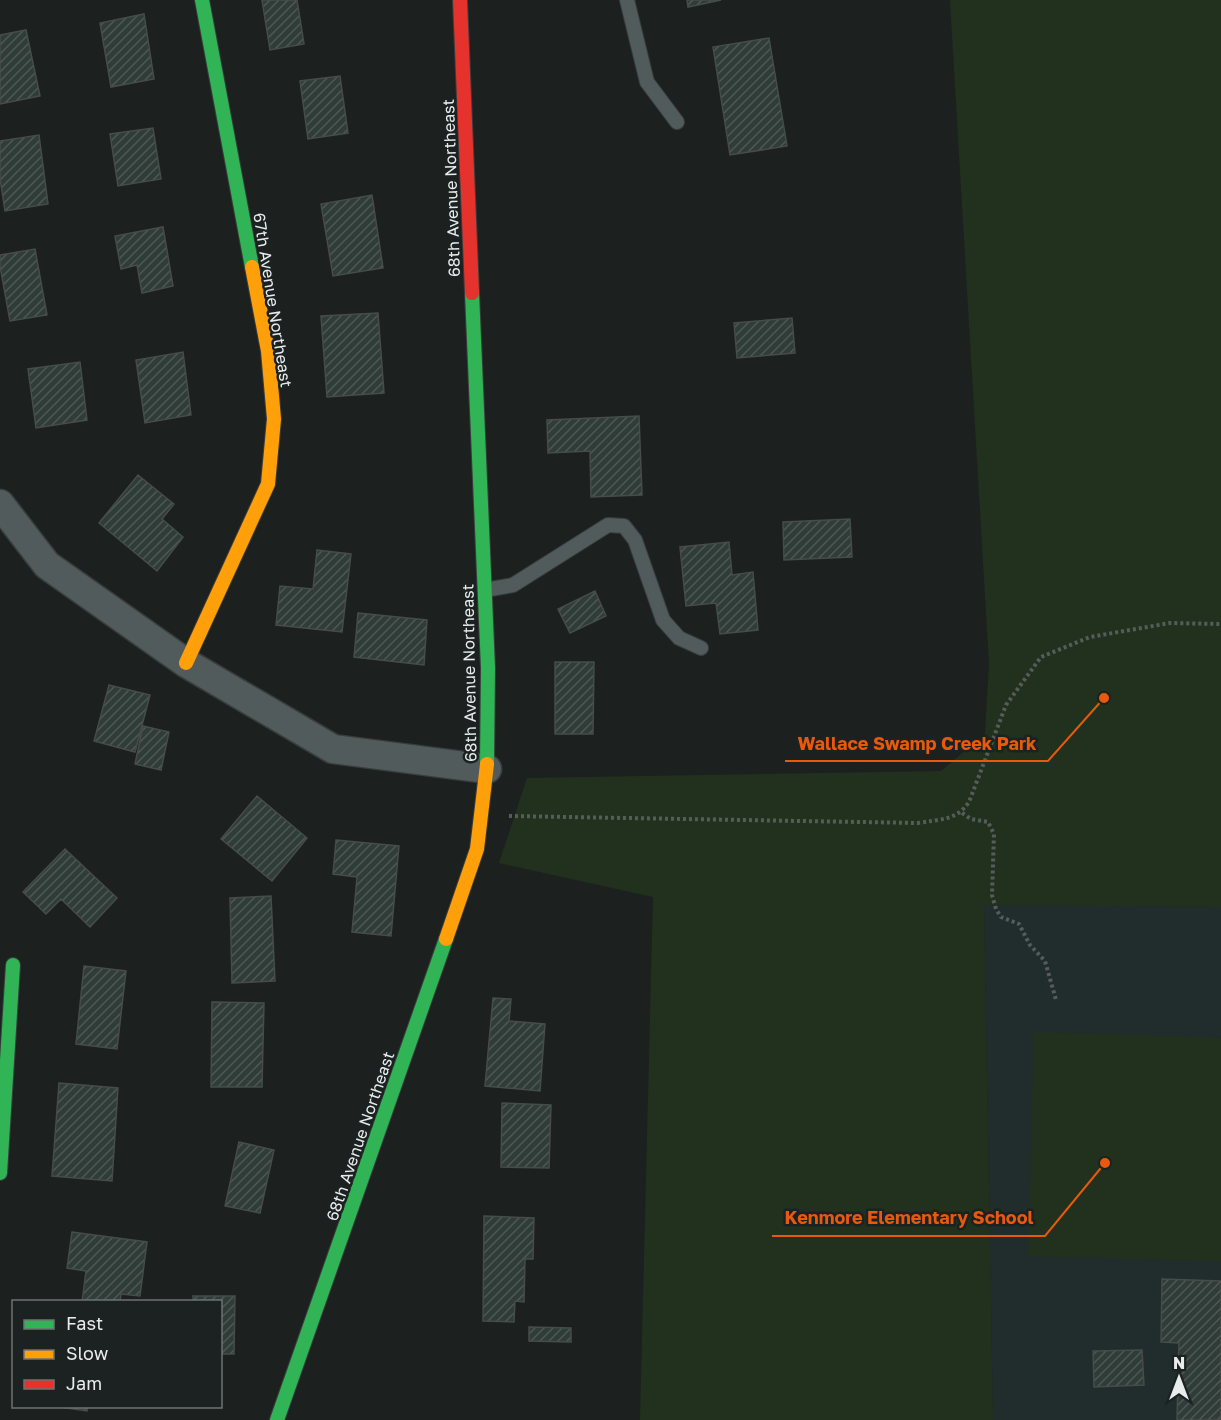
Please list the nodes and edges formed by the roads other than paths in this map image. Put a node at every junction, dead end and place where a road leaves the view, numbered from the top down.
1 (202, 0) edge
2 (460, 0) edge
3 (627, 0) edge
4 (676, 122) dead end
5 (0, 504) edge
6 (485, 590) junction
7 (701, 648) dead end
8 (186, 663) junction
9 (487, 769) junction
10 (13, 965) dead end
11 (3, 1117) edge
12 (0, 1173) edge
13 (277, 1420) edge

1 - 8 street, 67th Avenue Northeast
2 - 6 street, 68th Avenue Northeast
3 - 4 lane
5 - 8 street
6 - 7 lane
6 - 9 street, 68th Avenue Northeast
8 - 9 street
9 - 13 street, 68th Avenue Northeast
10 - 11 street
11 - 12 street

